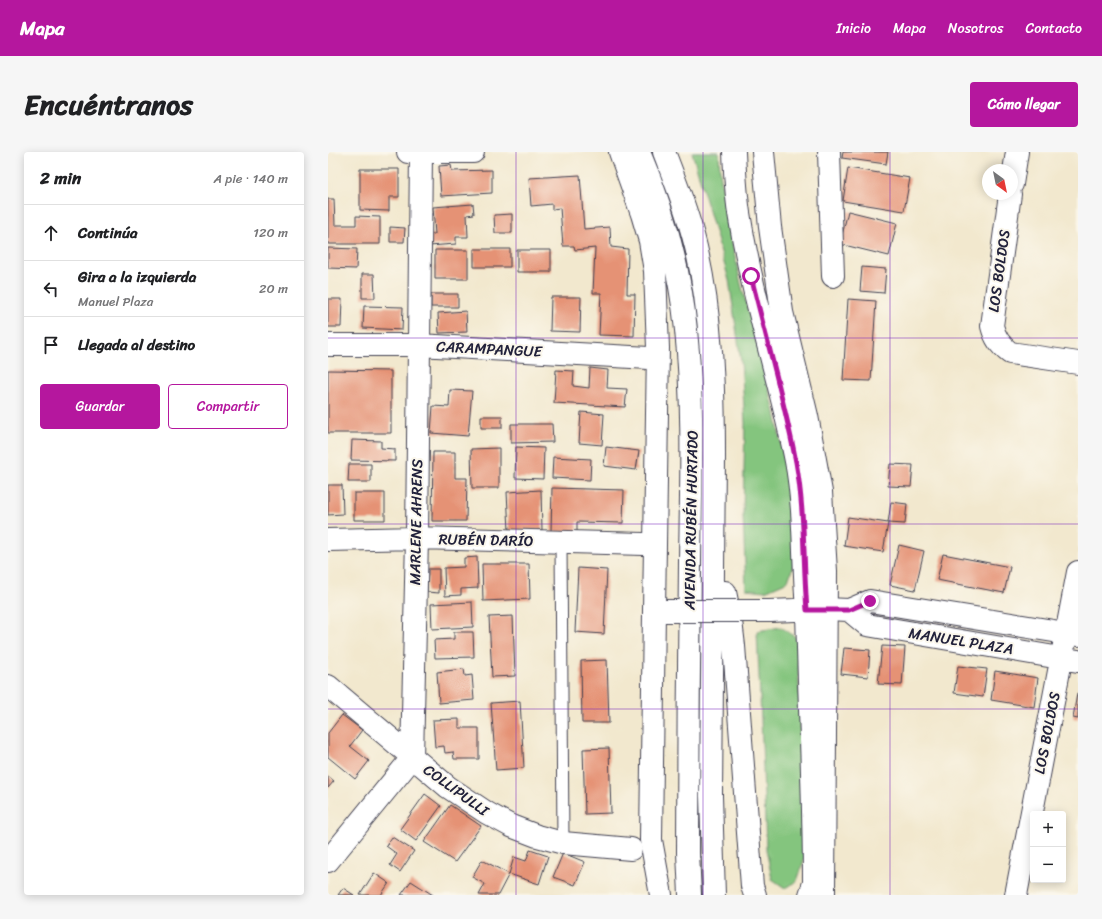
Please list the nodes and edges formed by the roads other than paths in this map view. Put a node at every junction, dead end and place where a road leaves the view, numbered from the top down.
1 (417, 152) edge
2 (473, 152) edge
3 (620, 152) edge
4 (639, 152) edge
5 (664, 152) edge
6 (734, 152) edge
7 (763, 152) edge
8 (829, 152) edge
9 (1016, 152) edge
10 (1014, 164) edge
11 (1009, 200) edge
12 (833, 276) dead end
13 (328, 345) edge
14 (419, 345) junction
15 (649, 358) dead end
16 (1078, 363) edge
17 (416, 538) junction
18 (328, 540) edge
19 (561, 542) junction
20 (644, 544) dead end
21 (714, 546) junction
22 (1078, 572) edge
23 (816, 609) junction
24 (849, 610) junction
25 (654, 611) junction
26 (1072, 633) edge
27 (1069, 659) edge
28 (328, 686) edge
29 (412, 758) junction
30 (563, 843) junction
31 (631, 849) dead end
32 (328, 861) edge
33 (661, 895) edge
34 (690, 895) edge
35 (714, 895) edge
36 (755, 895) edge
37 (810, 895) edge
38 (824, 895) edge
39 (1016, 895) edge

1 - 2 main road
1 - 14 main road, MARLENE AHRENS
3 - 25 main road
4 - 34 main road, AVENIDA RUBÉN HURTADO
5 - 21 main road, AVENIDA RUBÉN HURTADO
6 - 23 main road
7 - 23 main road
8 - 12 main road
9 - 10 main road
11 - 16 main road, LOS BOLDOS
13 - 14 main road, CARAMPANGUE
14 - 15 main road, CARAMPANGUE
14 - 17 main road, MARLENE AHRENS
17 - 18 main road, RUBÉN DARÍO
17 - 19 main road, RUBÉN DARÍO
17 - 29 main road, MARLENE AHRENS
19 - 20 main road, RUBÉN DARÍO
19 - 30 lane
21 - 35 main road, AVENIDA RUBÉN HURTADO
21 - 36 main road
22 - 26 main road, LOS BOLDOS
23 - 24 main road, MANUEL PLAZA
23 - 25 main road, MANUEL PLAZA, bridge
23 - 37 main road
23 - 38 main road
24 - 26 main road, MANUEL PLAZA
24 - 27 main road, MANUEL PLAZA
25 - 33 main road
26 - 27 main road, LOS BOLDOS
27 - 39 main road, LOS BOLDOS
28 - 29 main road, COLLIPULLI
29 - 30 main road, COLLIPULLI
29 - 32 main road
30 - 31 main road, COLLIPULLI

